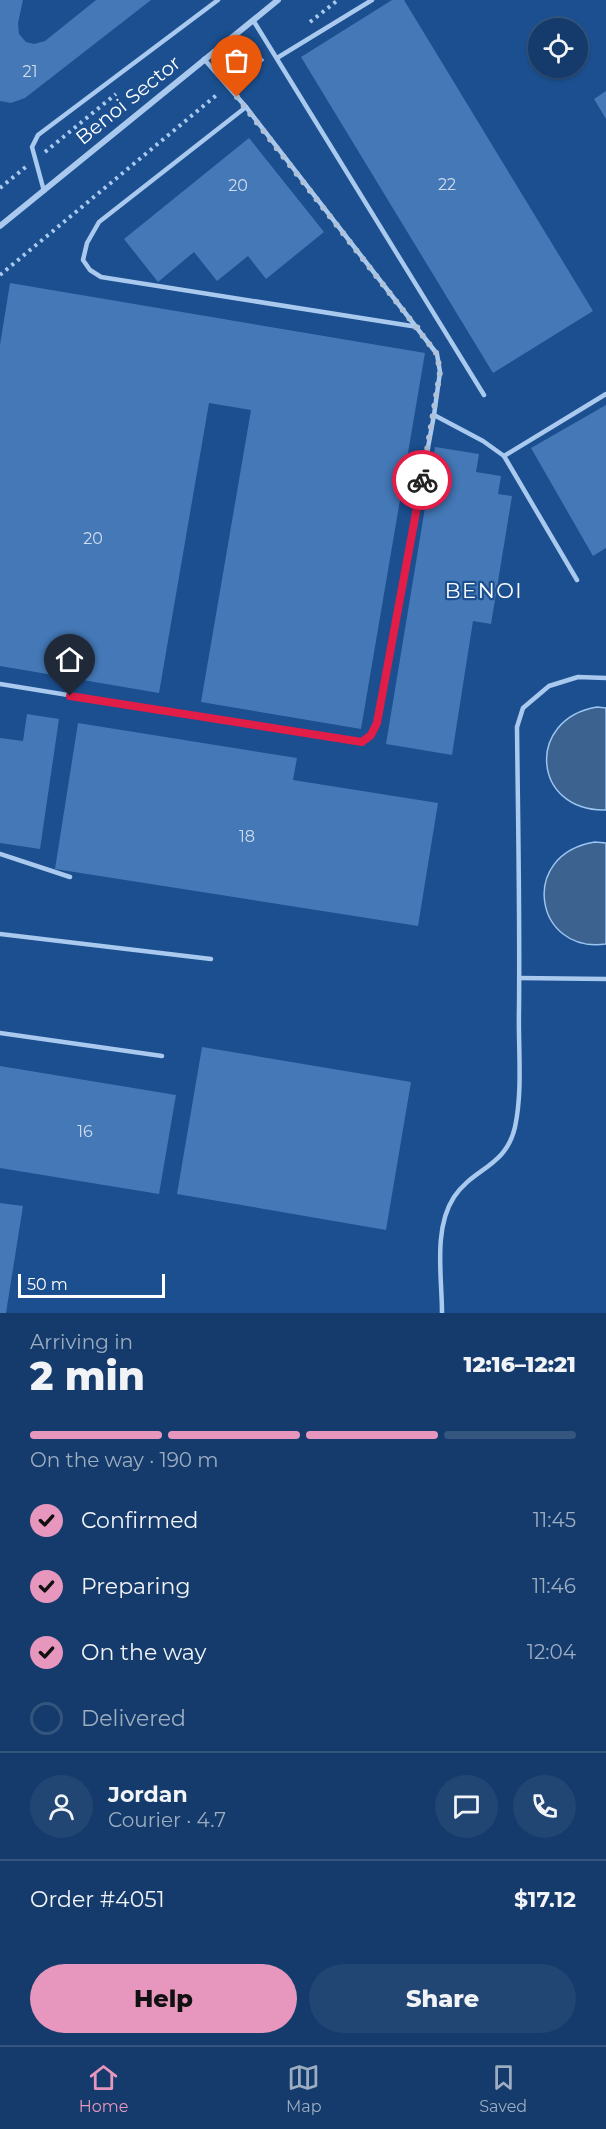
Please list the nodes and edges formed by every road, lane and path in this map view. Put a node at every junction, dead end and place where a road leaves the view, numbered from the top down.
1 (218, 0) edge
2 (278, 0) edge
3 (372, 0) edge
4 (253, 20) junction
5 (273, 51) junction
6 (204, 58) junction
7 (278, 58) junction
8 (227, 86) junction
9 (246, 107) junction
10 (44, 190) junction
11 (0, 226) edge
12 (0, 275) edge
13 (418, 327) junction
14 (606, 394) edge
15 (484, 395) dead end
16 (434, 415) junction
17 (504, 456) junction
18 (577, 580) dead end
19 (606, 678) edge
20 (0, 684) edge
21 (0, 854) edge
22 (70, 877) dead end
23 (0, 934) edge
24 (211, 959) dead end
25 (519, 978) junction
26 (606, 979) edge
27 (0, 1033) edge
28 (162, 1056) dead end
29 (442, 1313) edge

1 - 10 lane
2 - 4 street, Benoi Sector
3 - 7 lane
4 - 5 lane
4 - 6 street, Benoi Sector
5 - 7 lane
5 - 8 path
6 - 8 lane
6 - 10 street, Benoi Sector
7 - 15 lane
8 - 9 lane
8 - 12 path
9 - 13 lane
9 - 13 lane
10 - 11 street, Benoi Sector
13 - 16 lane
14 - 17 lane
16 - 17 lane
16 - 20 lane
17 - 18 lane
19 - 25 lane
21 - 22 lane
23 - 24 lane
25 - 26 lane
25 - 29 lane
27 - 28 lane

